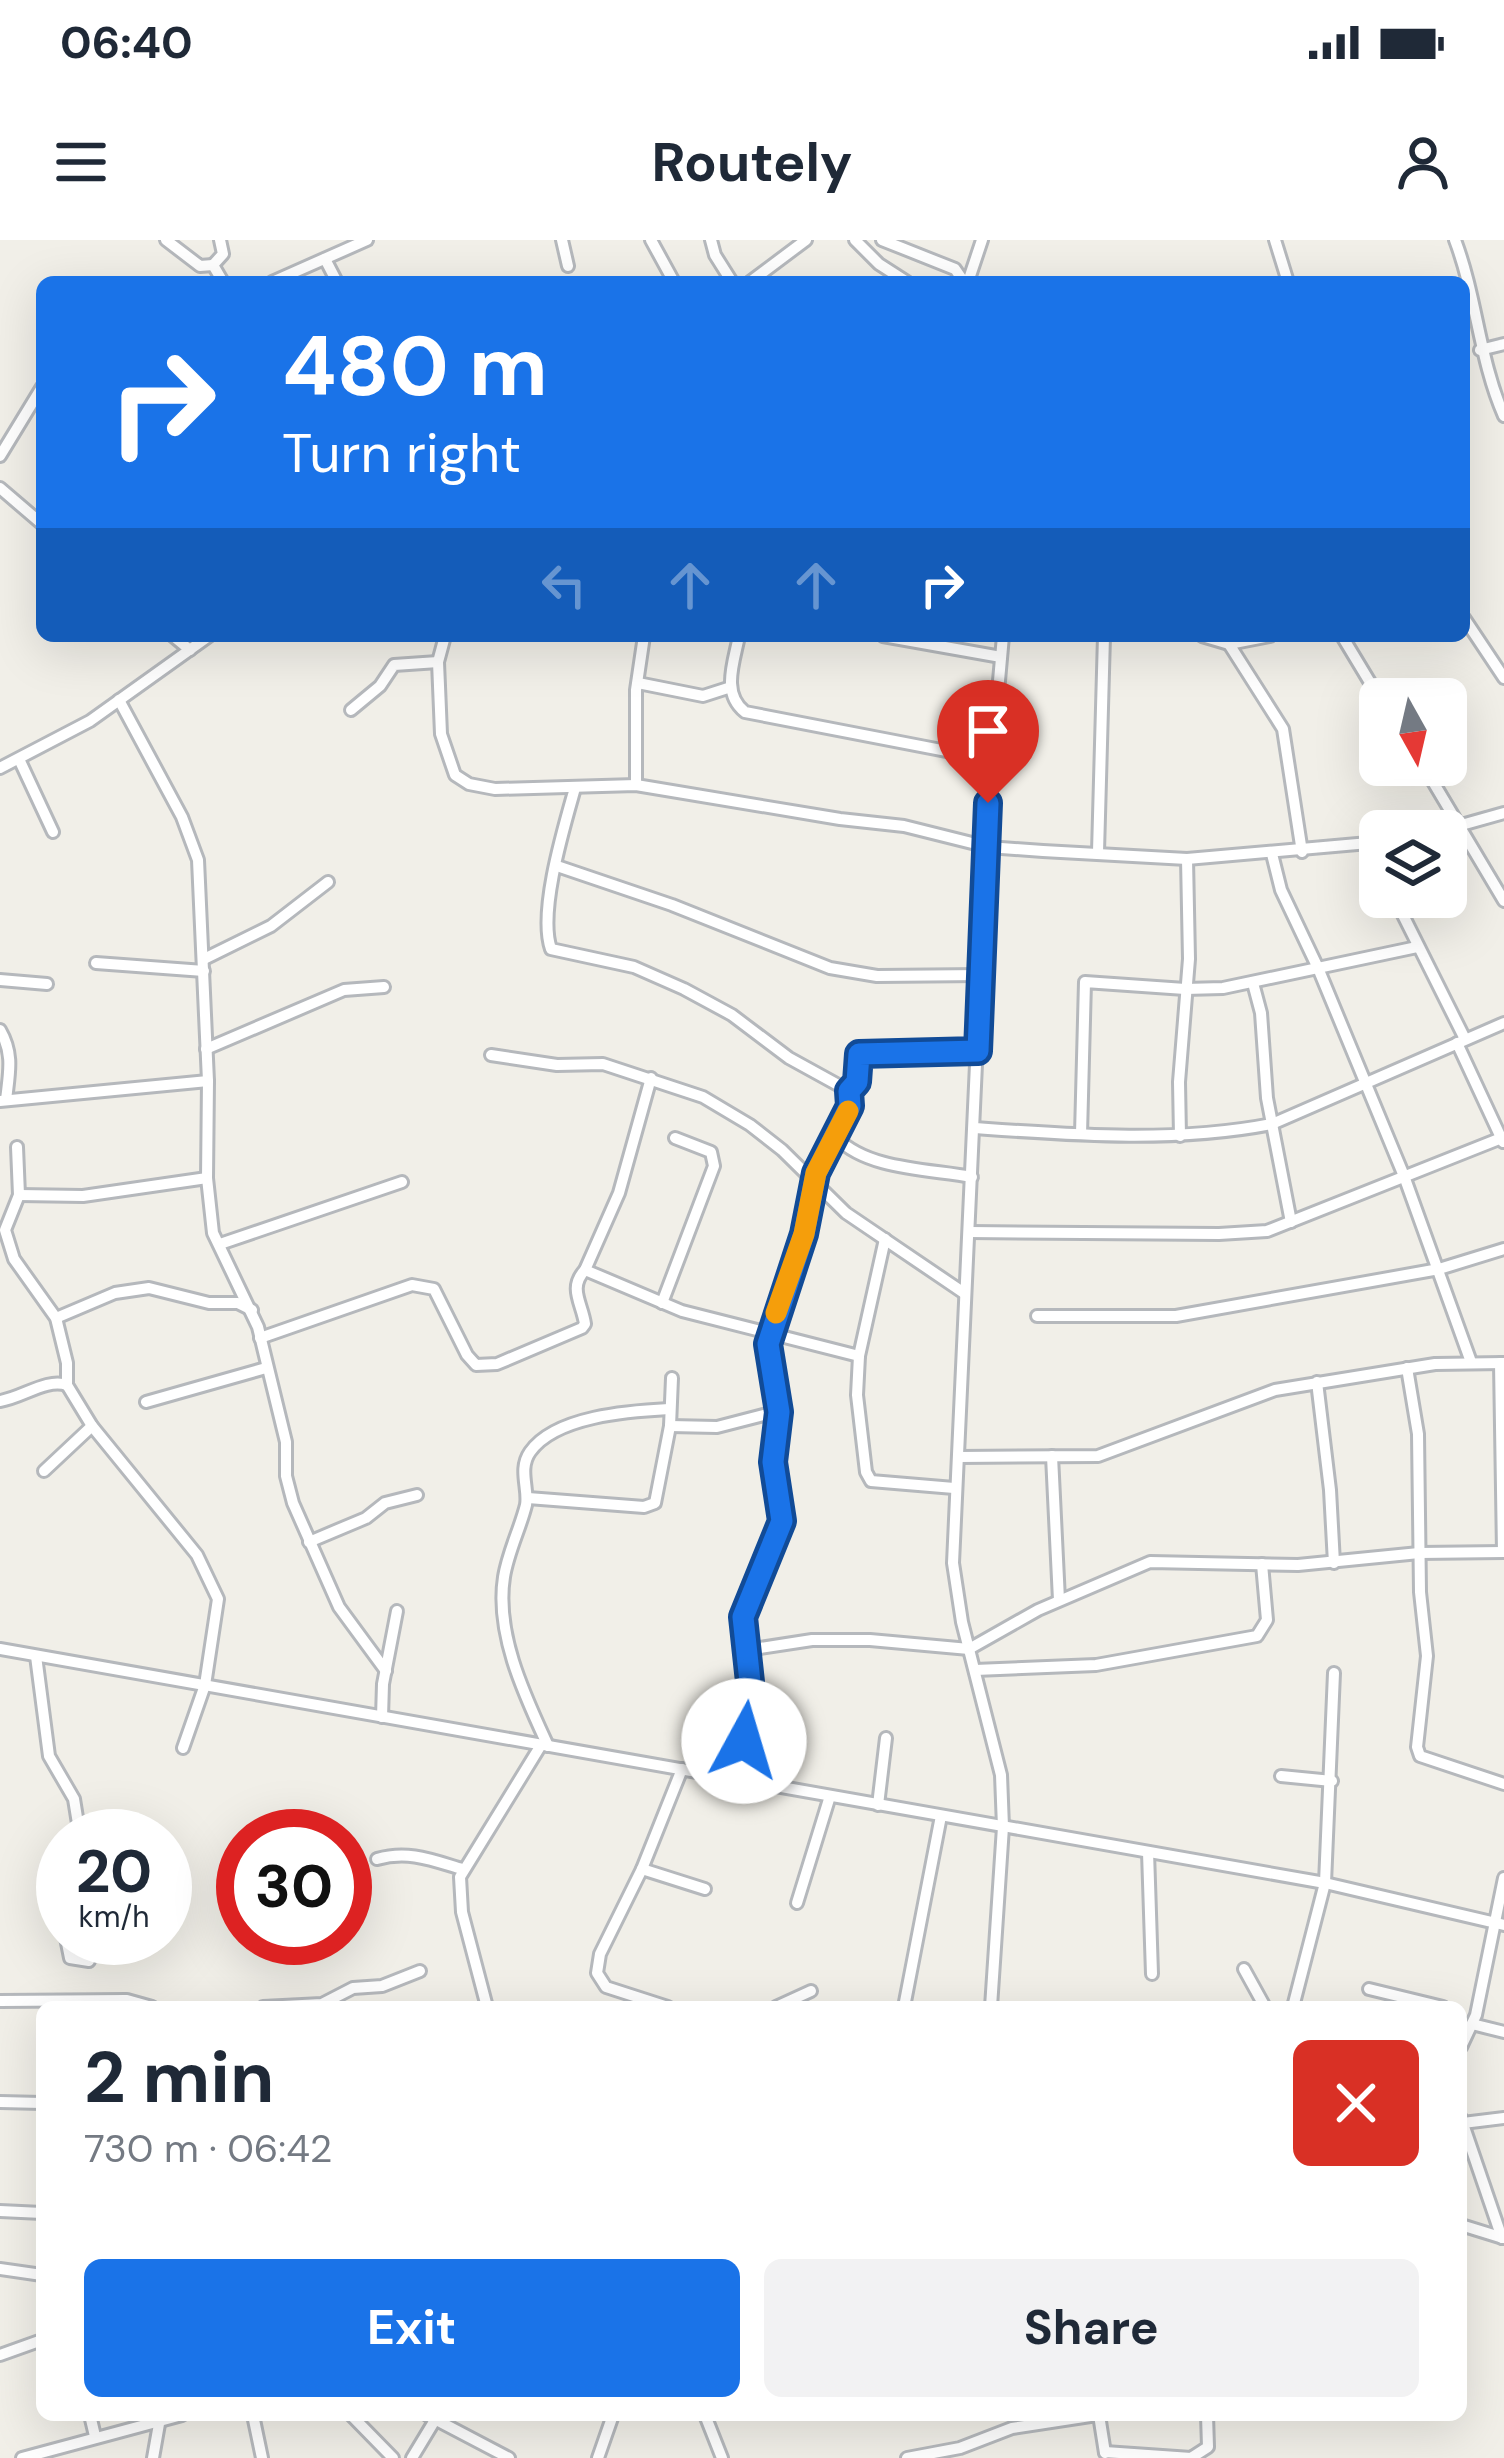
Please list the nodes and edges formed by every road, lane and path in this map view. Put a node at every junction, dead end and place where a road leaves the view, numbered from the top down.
1 (166, 240) edge
2 (220, 240) edge
3 (367, 240) edge
4 (562, 240) edge
5 (651, 240) edge
6 (711, 240) edge
7 (806, 240) edge
8 (855, 240) edge
9 (882, 240) edge
10 (982, 240) edge
11 (1275, 240) edge
12 (1455, 240) edge
13 (325, 259) junction
14 (972, 260) junction
15 (213, 265) junction
16 (568, 266) dead end
17 (955, 269) junction
18 (219, 276) edge
19 (286, 276) edge
20 (334, 276) edge
21 (671, 276) edge
22 (727, 276) edge
23 (758, 276) edge
24 (899, 276) edge
25 (961, 276) edge
26 (968, 276) edge
27 (1286, 276) edge
28 (1467, 276) edge
29 (1470, 285) edge
30 (1504, 344) edge
31 (1480, 350) junction
32 (36, 397) edge
33 (1504, 416) edge
34 (0, 456) edge
35 (0, 488) edge
36 (36, 517) edge
37 (1470, 627) edge
38 (180, 642) edge
39 (201, 642) edge
40 (443, 642) edge
41 (643, 642) edge
42 (738, 642) edge
43 (936, 642) edge
44 (1002, 642) edge
45 (1104, 642) edge
46 (1222, 642) edge
47 (1239, 642) edge
48 (1346, 642) edge
49 (1229, 644) junction
50 (190, 650) junction
51 (1001, 657) junction
52 (438, 662) junction
53 (1367, 678) edge
54 (1504, 678) edge
55 (638, 683) junction
56 (731, 687) junction
57 (119, 700) junction
58 (351, 710) dead end
59 (19, 759) junction
60 (992, 760) junction
61 (0, 768) edge
62 (636, 784) junction
63 (574, 788) junction
64 (1504, 813) edge
65 (1467, 825) edge
66 (53, 832) dead end
67 (1467, 836) edge
68 (1359, 844) edge
69 (988, 847) junction
70 (1302, 851) junction
71 (1098, 852) junction
72 (1272, 854) junction
73 (1187, 859) junction
74 (557, 866) junction
75 (328, 882) dead end
76 (1504, 901) edge
77 (1404, 918) edge
78 (1417, 946) junction
79 (95, 963) dead end
80 (204, 965) junction
81 (1318, 968) junction
82 (982, 975) junction
83 (0, 980) edge
84 (1253, 983) junction
85 (47, 984) dead end
86 (385, 987) dead end
87 (1185, 989) junction
88 (1504, 1023) edge
89 (0, 1030) edge
90 (1461, 1041) junction
91 (206, 1048) junction
92 (978, 1051) junction
93 (491, 1055) dead end
94 (651, 1078) junction
95 (208, 1081) junction
96 (1366, 1082) junction
97 (849, 1091) junction
98 (3, 1101) edge
99 (1272, 1124) junction
100 (974, 1128) junction
101 (1081, 1134) junction
102 (1180, 1136) junction
103 (675, 1138) dead end
104 (837, 1138) junction
105 (1503, 1140) edge
106 (17, 1147) dead end
107 (1404, 1176) junction
108 (972, 1177) junction
109 (207, 1178) junction
110 (402, 1182) dead end
111 (814, 1182) junction
112 (19, 1195) junction
113 (1291, 1222) junction
114 (969, 1232) junction
115 (885, 1239) junction
116 (220, 1244) junction
117 (1504, 1249) edge
118 (1439, 1269) junction
119 (584, 1270) junction
120 (964, 1293) junction
121 (662, 1303) junction
122 (252, 1310) junction
123 (1037, 1316) dead end
124 (56, 1318) junction
125 (771, 1331) junction
126 (260, 1338) junction
127 (859, 1356) junction
128 (1471, 1362) junction
129 (1502, 1363) edge
130 (266, 1368) junction
131 (1407, 1368) junction
132 (672, 1378) dead end
133 (1317, 1382) junction
134 (67, 1385) junction
135 (0, 1401) edge
136 (146, 1402) dead end
137 (670, 1409) junction
138 (779, 1412) junction
139 (92, 1426) junction
140 (670, 1426) junction
141 (1503, 1455) edge
142 (1052, 1456) junction
143 (959, 1457) junction
144 (44, 1471) dead end
145 (954, 1488) junction
146 (417, 1495) dead end
147 (528, 1498) junction
148 (308, 1542) junction
149 (1503, 1552) edge
150 (1420, 1553) junction
151 (1334, 1563) junction
152 (1262, 1564) junction
153 (1059, 1600) junction
154 (397, 1611) dead end
155 (0, 1649) edge
156 (969, 1649) junction
157 (747, 1650) junction
158 (36, 1656) junction
159 (975, 1670) junction
160 (386, 1671) junction
161 (1334, 1673) dead end
162 (205, 1685) junction
163 (382, 1717) junction
164 (886, 1738) dead end
165 (545, 1746) junction
166 (183, 1748) dead end
167 (682, 1769) junction
168 (1281, 1776) dead end
169 (741, 1780) junction
170 (1332, 1781) junction
171 (1504, 1784) edge
172 (830, 1796) junction
173 (878, 1805) junction
174 (76, 1809) edge
175 (941, 1816) junction
176 (1003, 1827) junction
177 (1148, 1852) junction
178 (377, 1859) dead end
179 (462, 1869) junction
180 (642, 1869) junction
181 (1504, 1878) edge
182 (1325, 1883) junction
183 (705, 1889) dead end
184 (797, 1903) dead end
185 (1499, 1923) edge
186 (1244, 1969) dead end
187 (420, 1971) dead end
188 (1152, 1974) dead end
189 (1369, 1989) dead end
190 (811, 1991) dead end
191 (0, 2001) edge
192 (131, 2001) edge
193 (328, 2001) edge
194 (485, 2001) edge
195 (649, 2001) edge
196 (789, 2001) edge
197 (905, 2001) edge
198 (991, 2001) edge
199 (1262, 2001) edge
200 (1295, 2001) edge
201 (1418, 2001) edge
202 (1467, 2015) edge
203 (1474, 2019) junction
204 (1504, 2032) edge
205 (1467, 2034) edge
206 (0, 2102) edge
207 (36, 2103) edge
208 (1504, 2118) edge
209 (1467, 2121) edge
210 (1467, 2135) edge
211 (0, 2211) edge
212 (36, 2213) edge
213 (1467, 2227) edge
214 (1503, 2238) edge
215 (0, 2269) edge
216 (36, 2274) edge
217 (36, 2343) edge
218 (0, 2355) edge
219 (91, 2421) edge
220 (165, 2421) edge
221 (254, 2421) edge
222 (357, 2421) edge
223 (430, 2421) edge
224 (437, 2421) edge
225 (611, 2421) edge
226 (707, 2421) edge
227 (1058, 2421) edge
228 (1099, 2421) edge
229 (1207, 2421) edge
230 (159, 2423) junction
231 (95, 2436) junction
232 (1106, 2455) edge
233 (22, 2458) edge
234 (154, 2458) edge
235 (262, 2458) edge
236 (393, 2458) edge
237 (412, 2458) edge
238 (509, 2458) edge
239 (598, 2458) edge
240 (722, 2458) edge
241 (907, 2458) edge

1 - 15 street
2 - 15 street
3 - 13 street
4 - 16 street
5 - 21 street
6 - 22 street
7 - 23 street
8 - 24 street
9 - 17 street
10 - 14 street
11 - 27 street
12 - 28 street
13 - 19 street
13 - 20 street
14 - 17 street
14 - 26 street
15 - 18 street
17 - 25 street
29 - 31 street
30 - 31 street
31 - 33 street
32 - 34 street
35 - 36 street
37 - 54 street
38 - 50 street
39 - 50 street
40 - 52 street
41 - 55 street
42 - 56 street
43 - 51 street
44 - 51 street
45 - 71 street
46 - 49 street
47 - 49 street
48 - 53 street
49 - 70 street
50 - 57 street
51 - 60 street
52 - 58 street
52 - 63 street
55 - 56 street
55 - 62 street
56 - 60 street
57 - 59 street
57 - 80 street
59 - 61 street
59 - 66 street
60 - 69 street
62 - 63 street
62 - 69 street
63 - 74 street
64 - 65 street
67 - 76 street
68 - 70 street
69 - 71 street
69 - 82 street
70 - 72 street
71 - 73 street
72 - 73 street
72 - 81 street
73 - 87 street
74 - 82 street
74 - 97 street
75 - 80 street
77 - 78 street
78 - 81 street
78 - 90 street
79 - 80 street
80 - 91 street
81 - 84 street
81 - 96 street
82 - 92 street
83 - 85 street
84 - 87 street
84 - 99 street
86 - 91 street
87 - 101 street
87 - 102 street
88 - 90 street
89 - 98 street
90 - 96 street
90 - 105 street
91 - 95 street
92 - 97 street
92 - 100 street
93 - 94 street
94 - 111 street
94 - 119 street
95 - 98 street
95 - 109 street
96 - 99 street
96 - 107 street
97 - 104 street
99 - 102 street
99 - 113 street
100 - 101 street
100 - 108 street
101 - 102 street
103 - 121 street
104 - 108 street
104 - 111 street
105 - 107 street
106 - 112 street
107 - 113 street
107 - 118 street
108 - 114 street
109 - 112 street
109 - 116 street
110 - 116 street
111 - 115 street
111 - 125 street
112 - 124 street
113 - 114 street
114 - 120 street
115 - 120 street
115 - 127 street
116 - 122 street
117 - 118 street
118 - 123 street
118 - 128 street
119 - 121 street
119 - 126 street
120 - 143 street
121 - 125 street
122 - 124 street
122 - 126 street
124 - 134 street
125 - 127 street
125 - 138 street
126 - 130 street
127 - 145 street
128 - 129 street
128 - 131 street
129 - 141 street
130 - 136 street
130 - 148 street
131 - 133 street
131 - 150 street
132 - 137 street
133 - 142 street
133 - 151 street
134 - 135 street
134 - 139 street
137 - 140 street
137 - 147 street
138 - 140 street
138 - 157 street
139 - 144 street
139 - 162 street
140 - 147 street
141 - 149 street
142 - 143 street
142 - 153 street
143 - 145 street
145 - 156 street
146 - 148 street
147 - 165 street
148 - 160 street
149 - 150 street
150 - 151 street
150 - 171 street
151 - 152 street
152 - 153 street
152 - 159 street
153 - 156 street
154 - 160 street
155 - 158 street
156 - 157 street
156 - 159 street
157 - 169 street
158 - 162 street
158 - 174 street
159 - 176 street
160 - 163 street
161 - 170 street
162 - 163 street
162 - 166 street
163 - 165 street
164 - 173 street
165 - 167 street
165 - 179 street
167 - 169 street
167 - 180 street
168 - 170 street
169 - 172 street
170 - 182 street
172 - 173 street
172 - 184 street
173 - 175 street
175 - 176 street
175 - 197 street
176 - 177 street
176 - 198 street
177 - 182 street
177 - 188 street
178 - 179 street
179 - 194 street
180 - 183 street
180 - 195 street
181 - 185 street
182 - 185 street
182 - 200 street
185 - 203 street
186 - 199 street
187 - 193 street
189 - 201 street
190 - 196 street
191 - 192 street
202 - 203 street
203 - 204 street
203 - 205 street
206 - 207 street
208 - 209 street
210 - 214 street
211 - 212 street
213 - 214 street
215 - 216 street
217 - 218 street
219 - 231 street
220 - 230 street
221 - 235 street
222 - 236 street
223 - 237 street
224 - 238 street
225 - 239 street
226 - 240 street
227 - 241 street
228 - 232 street
229 - 232 street
230 - 231 street
230 - 234 street
231 - 233 street

